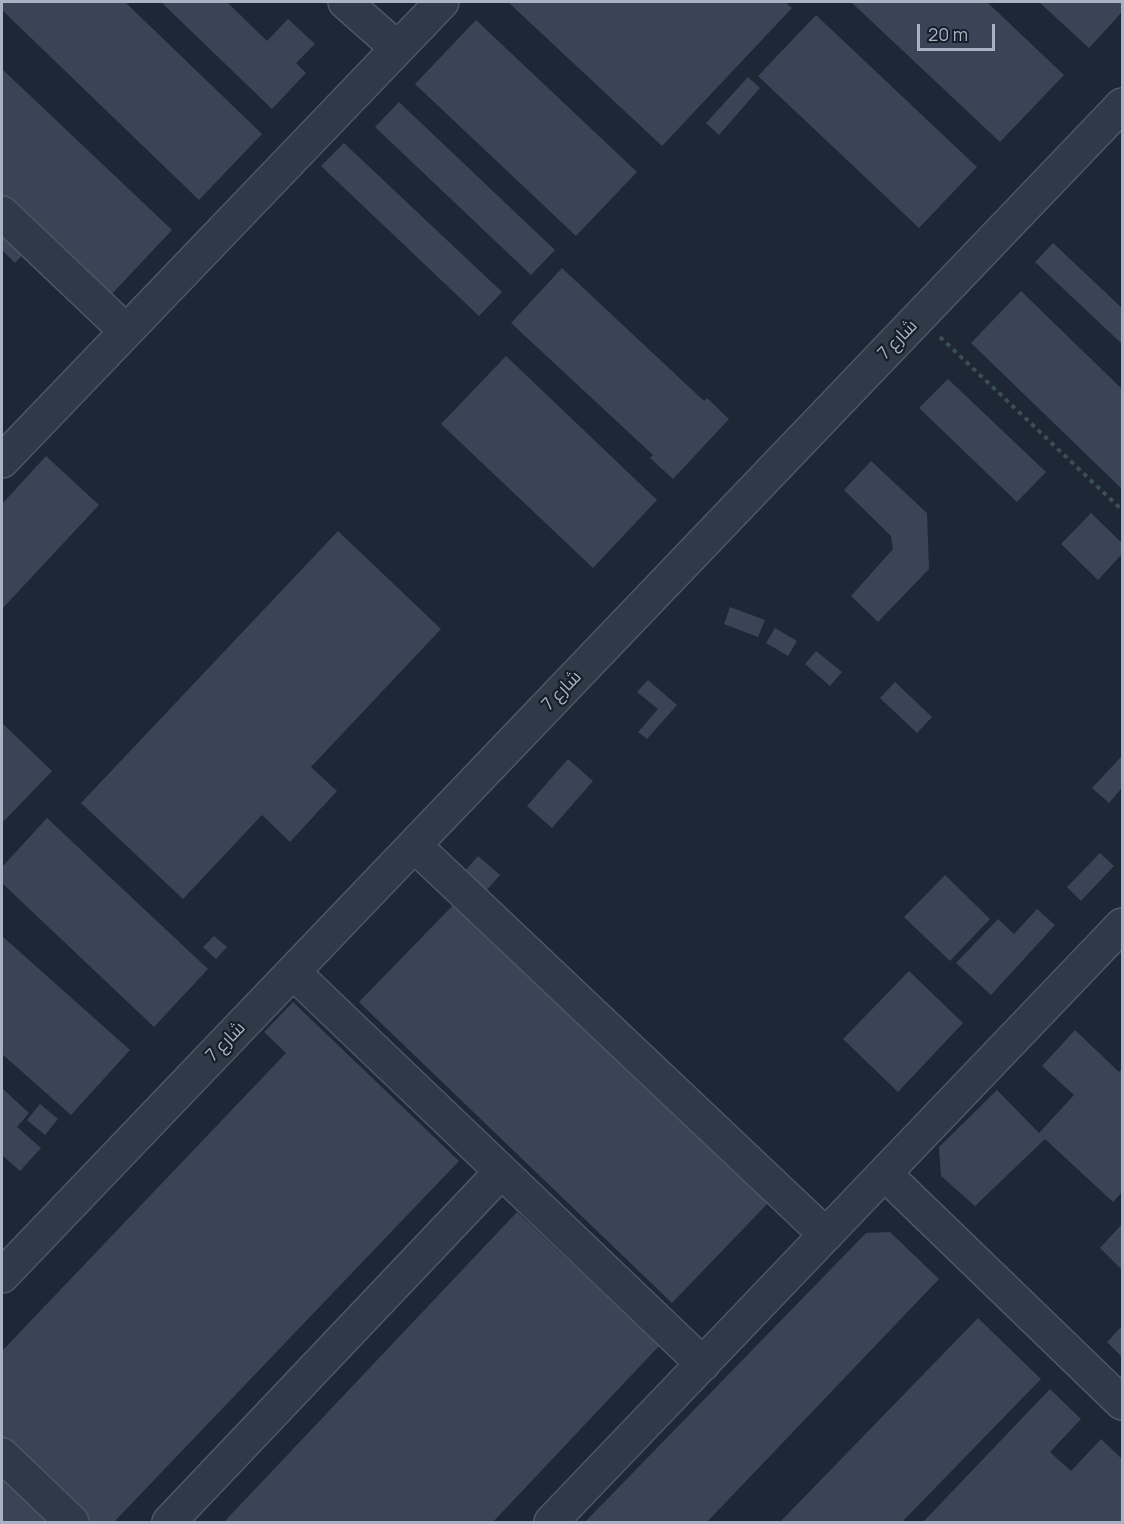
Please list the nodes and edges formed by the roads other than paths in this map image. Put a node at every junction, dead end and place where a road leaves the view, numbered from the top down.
1 (345, 2) edge
2 (442, 2) edge
3 (397, 48) junction
4 (1122, 105) edge
5 (2, 213) edge
6 (126, 331) junction
7 (2, 461) edge
8 (414, 845) junction
9 (1122, 925) edge
10 (292, 972) junction
11 (501, 1172) junction
12 (885, 1174) junction
13 (826, 1235) junction
14 (2, 1276) edge
15 (703, 1364) junction
16 (1122, 1403) edge
17 (2, 1455) edge
18 (72, 1522) edge
19 (169, 1522) edge
20 (551, 1522) edge

1 - 3 street
2 - 3 street
3 - 6 street
4 - 8 street, شارع 7
5 - 6 street
6 - 7 street
8 - 10 street, شارع 7
8 - 13 street
9 - 12 street
10 - 11 street
10 - 14 street, شارع 7
11 - 15 street
11 - 19 street
12 - 13 street
12 - 16 street
13 - 15 street
15 - 20 street
17 - 18 street

